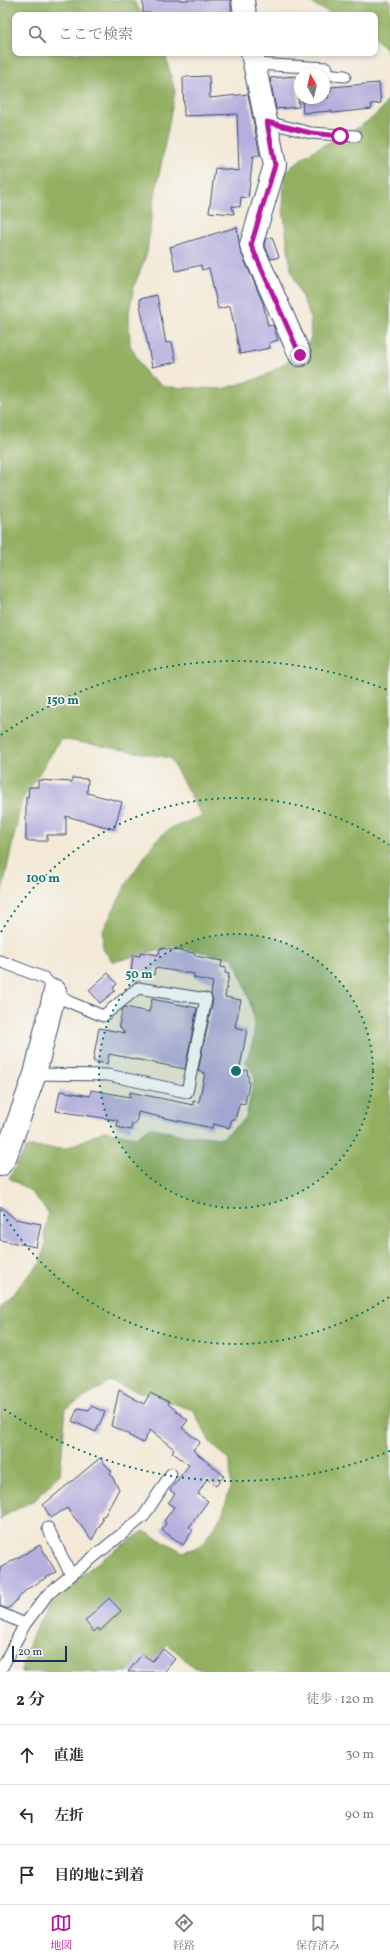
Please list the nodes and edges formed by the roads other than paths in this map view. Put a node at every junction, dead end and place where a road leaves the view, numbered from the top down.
1 (243, 0) edge
2 (245, 12) edge
3 (255, 62) edge
4 (296, 68) edge
5 (330, 73) edge
6 (345, 76) dead end
7 (267, 122) junction
8 (356, 136) dead end
9 (300, 355) dead end
10 (0, 961) edge
11 (55, 991) junction
12 (35, 1074) junction
13 (0, 1165) edge
14 (171, 1474) dead end
15 (48, 1528) dead end
16 (71, 1575) junction
17 (0, 1613) edge
18 (25, 1624) junction
19 (0, 1671) edge

1 - 2 street
3 - 4 lane
3 - 7 street
5 - 6 lane
7 - 8 lane
7 - 9 street
10 - 11 lane
11 - 12 street
11 - 12 lane
12 - 13 street
14 - 16 lane
15 - 16 lane
16 - 18 lane
17 - 18 lane
18 - 19 lane

